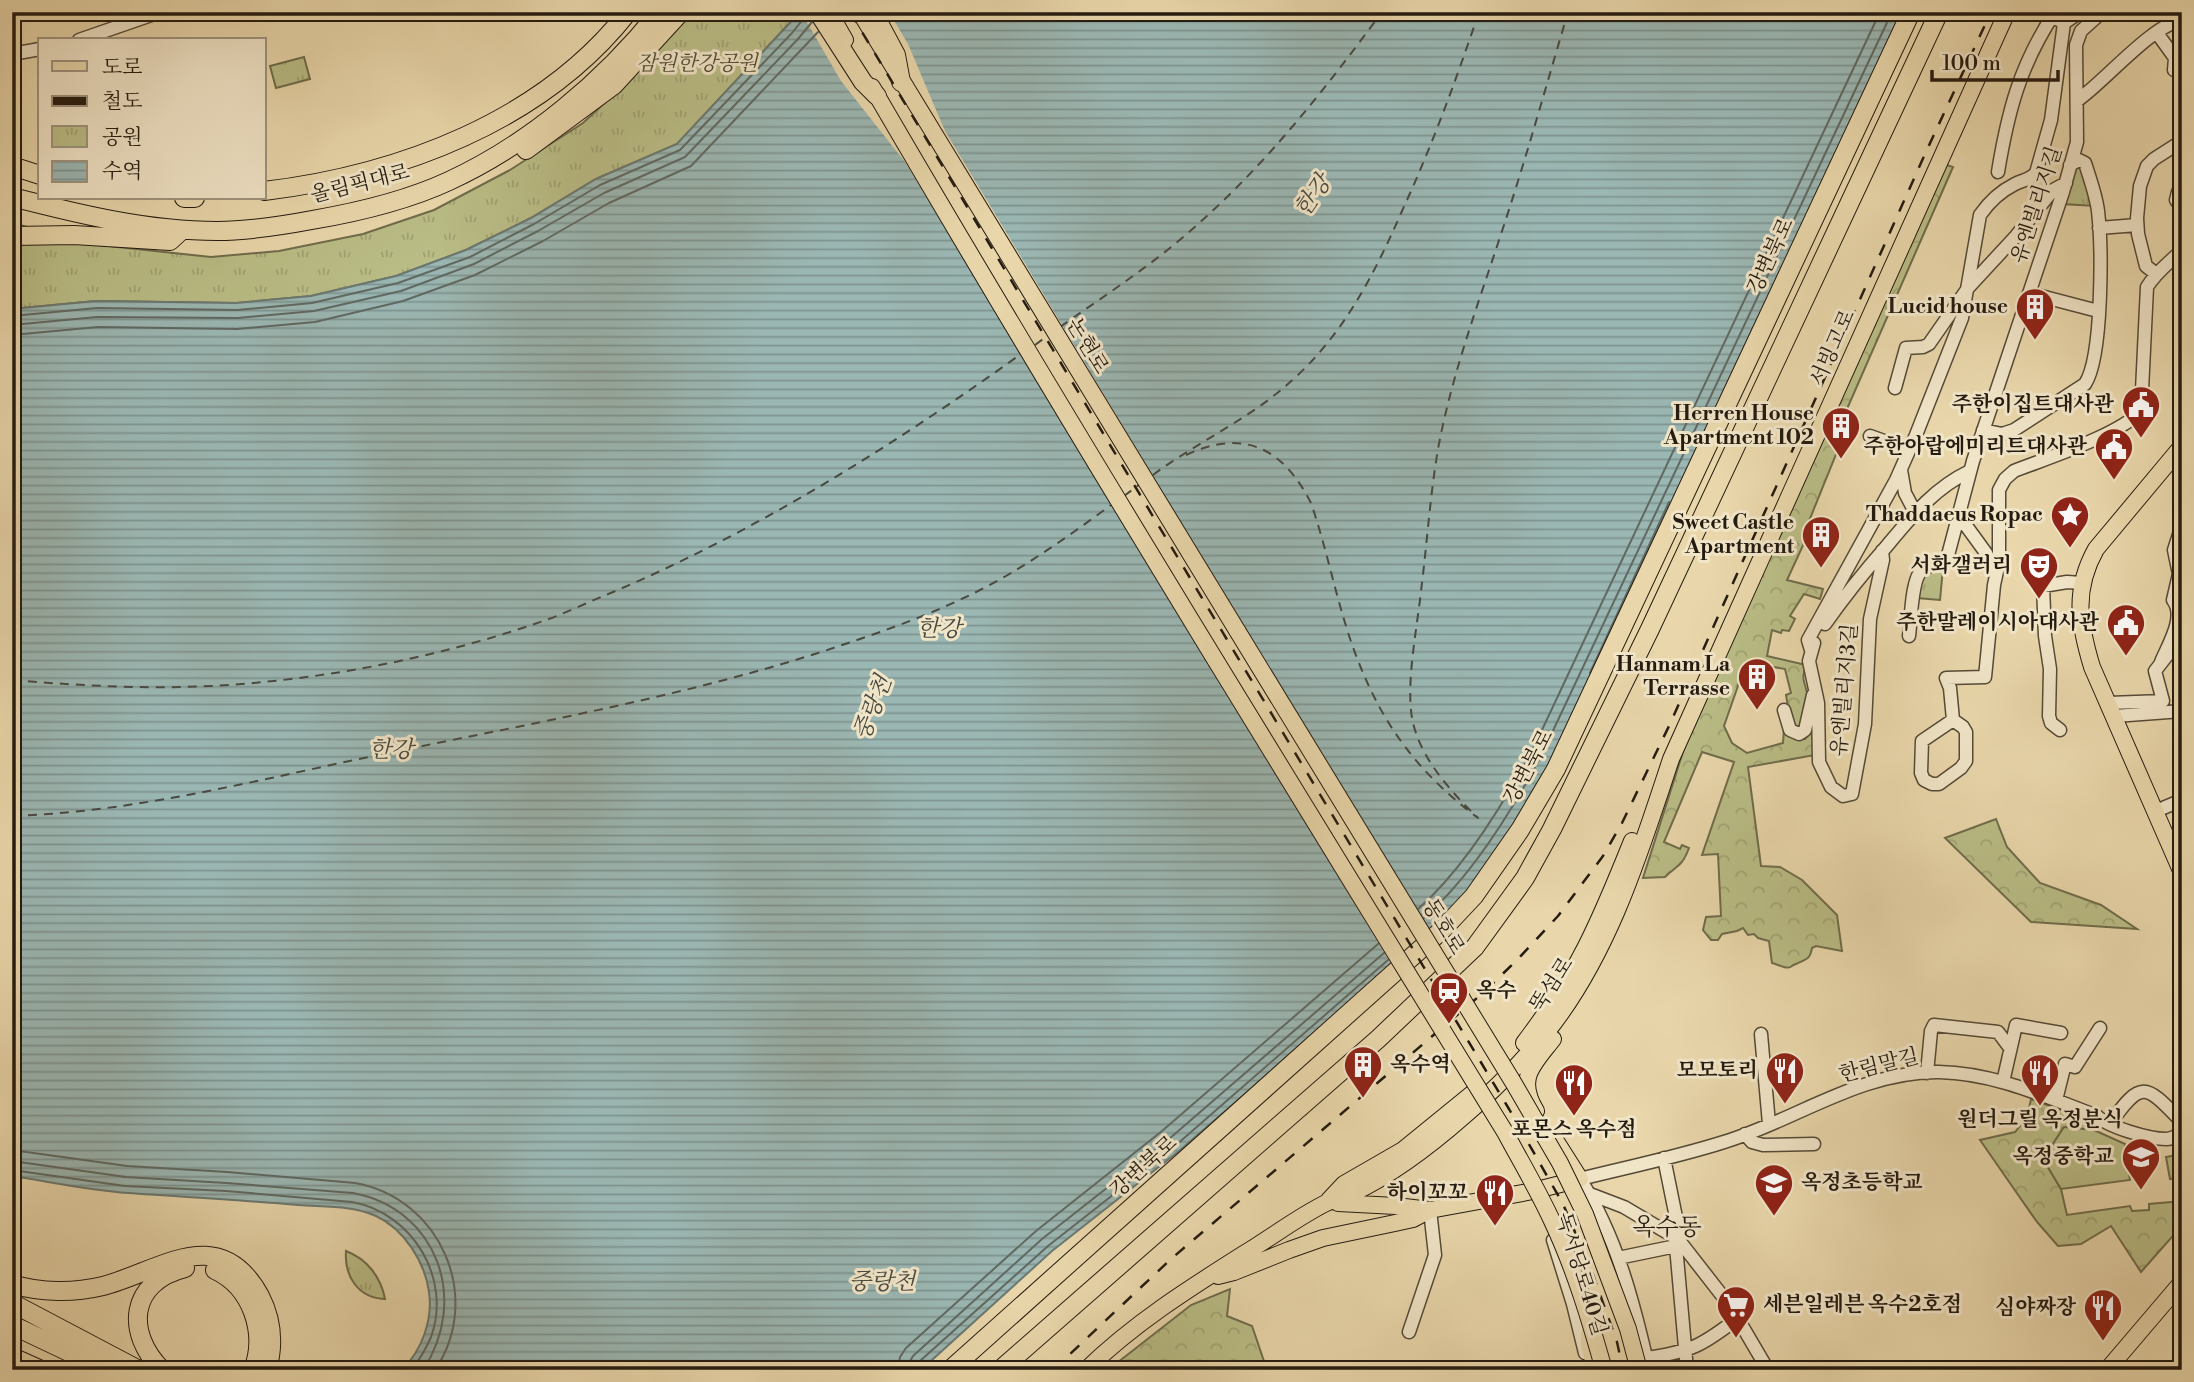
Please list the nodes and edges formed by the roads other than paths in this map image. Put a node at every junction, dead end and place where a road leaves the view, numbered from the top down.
1 (160, 12) edge
2 (628, 12) edge
3 (659, 12) edge
4 (681, 12) edge
5 (818, 12) edge
6 (829, 12) edge
7 (860, 12) edge
8 (873, 12) edge
9 (1911, 12) edge
10 (1938, 12) edge
11 (2005, 12) edge
12 (2080, 12) edge
13 (2102, 12) edge
14 (2057, 17) edge
15 (2182, 20) edge
16 (2157, 33) junction
17 (85, 38) edge
18 (38, 49) edge
19 (12, 54) edge
20 (2174, 70) dead end
21 (901, 82) junction
22 (877, 96) junction
23 (2078, 100) junction
24 (2182, 141) edge
25 (2070, 165) junction
26 (12, 166) edge
27 (1995, 168) dead end
28 (38, 174) edge
29 (449, 181) junction
30 (2066, 183) junction
31 (2182, 189) edge
32 (266, 191) edge
33 (12, 197) edge
34 (2182, 208) edge
35 (2137, 225) junction
36 (2099, 228) junction
37 (182, 230) junction
38 (12, 236) edge
39 (2182, 250) edge
40 (2155, 273) junction
41 (1968, 288) junction
42 (2029, 293) junction
43 (2098, 311) junction
44 (1895, 388) dead end
45 (1983, 430) junction
46 (1870, 436) dead end
47 (2181, 447) edge
48 (1909, 450) junction
49 (1901, 469) junction
50 (1970, 471) junction
51 (1915, 512) junction
52 (1959, 516) junction
53 (2182, 524) edge
54 (1882, 551) junction
55 (1996, 575) junction
56 (2082, 583) junction
57 (1238, 632) joint
58 (1909, 636) dead end
59 (2182, 641) edge
60 (1811, 650) junction
61 (2161, 662) junction
62 (1814, 691) junction
63 (1696, 700) junction
64 (1784, 710) dead end
65 (2112, 710) junction
66 (2182, 711) edge
67 (1953, 720) junction
68 (2060, 730) dead end
69 (2182, 800) edge
70 (1654, 810) junction
71 (2155, 811) junction
72 (2182, 873) edge
73 (2100, 1028) dead end
74 (2061, 1033) dead end
75 (1761, 1034) dead end
76 (2010, 1048) junction
77 (1927, 1073) junction
78 (2003, 1082) junction
79 (2056, 1100) junction
80 (2182, 1122) edge
81 (1769, 1124) junction
82 (2110, 1124) junction
83 (2182, 1133) edge
84 (1745, 1134) junction
85 (1814, 1144) dead end
86 (1664, 1158) junction
87 (1399, 1166) junction
88 (1580, 1179) junction
89 (1533, 1191) junction
90 (1590, 1194) junction
91 (1328, 1202) junction
92 (1396, 1206) junction
93 (1430, 1210) junction
94 (1406, 1220) junction
95 (1677, 1243) junction
96 (1618, 1258) junction
97 (1204, 1279) junction
98 (2182, 1282) edge
99 (12, 1284) edge
100 (12, 1303) edge
101 (1589, 1318) junction
102 (1738, 1318) junction
103 (12, 1325) edge
104 (1409, 1332) dead end
105 (1685, 1351) junction
106 (12, 1357) edge
107 (1645, 1366) edge
108 (41, 1370) edge
109 (107, 1370) edge
110 (139, 1370) edge
111 (162, 1370) edge
112 (253, 1370) edge
113 (267, 1370) edge
114 (950, 1370) edge
115 (1000, 1370) edge
116 (1086, 1370) edge
117 (1588, 1370) edge
118 (1595, 1370) edge
119 (1604, 1370) edge
120 (1687, 1370) edge
121 (1768, 1370) edge
122 (2107, 1370) edge

1 - 17 street
2 - 32 highway, 올림픽대로
3 - 29 highway, 올림픽대로
4 - 29 highway
5 - 22 highway
6 - 22 main road
7 - 21 main road, 논현로
8 - 21 highway
9 - 114 highway, 강변북로, bridge
10 - 115 highway, bridge
11 - 63 main road, 서빙고로
12 - 14 street
13 - 23 street, 유엔빌리지길
14 - 27 street
14 - 41 street, 유엔빌리지길
15 - 16 street
16 - 20 street
16 - 23 street
18 - 19 street
21 - 57 main road, 논현로
22 - 101 main road, bridge
23 - 25 street, 유엔빌리지길
24 - 35 street
25 - 30 street, 유엔빌리지길
25 - 36 street
26 - 28 highway
29 - 37 highway, 올림픽대로
30 - 41 street, 유엔빌리지3길
30 - 42 street, 유엔빌리지길
31 - 34 street
33 - 37 highway, 올림픽대로
35 - 36 street
35 - 40 street
36 - 43 street
37 - 38 highway
39 - 40 street
40 - 55 street
41 - 44 street, 유엔빌리지3길
41 - 48 street, 유엔빌리지3길
42 - 43 street, 유엔빌리지길
42 - 45 street, 유엔빌리지길
43 - 45 street
45 - 50 street, 유엔빌리지길
46 - 48 street
47 - 56 main road
48 - 49 street, 유엔빌리지3길
49 - 51 street
49 - 60 street, 유엔빌리지3길
50 - 51 street, 유엔빌리지3길
50 - 52 street, 유엔빌리지길
51 - 54 street, 유엔빌리지3길
52 - 55 street
52 - 58 street, 유엔빌리지길
53 - 61 street
54 - 60 street, 유엔빌리지3길
54 - 62 street, 유엔빌리지3길
55 - 67 street
56 - 65 main road
56 - 68 street
57 - 107 main road, 동호로, bridge
59 - 61 street
60 - 62 street, 유엔빌리지3길
61 - 65 street
62 - 64 street
63 - 70 main road, 뚝섬로
63 - 91 main road, 뚝섬로
65 - 66 street
65 - 71 main road
67 - 67 street
69 - 71 street
70 - 87 main road, 뚝섬로
70 - 88 main road
71 - 72 main road
73 - 79 street
74 - 76 street
75 - 81 street
76 - 77 street
76 - 78 street
77 - 78 street, 한림말길
77 - 81 street, 한림말길
78 - 79 street, 한림말길
79 - 82 street, 한림말길
80 - 82 street
81 - 84 street, 한림말길
82 - 83 street, 한림말길
84 - 85 street
84 - 86 street, 한림말길
86 - 88 street, 한림말길
86 - 95 street
87 - 91 main road, 뚝섬로
87 - 92 main road
88 - 89 main road
88 - 90 street
89 - 93 main road
89 - 117 street, 독서당로40길
90 - 95 street
90 - 96 street
91 - 92 main road
91 - 94 main road
91 - 97 main road, 뚝섬로
92 - 93 main road
93 - 94 main road
93 - 104 street
94 - 97 main road
95 - 96 street
95 - 102 street
95 - 105 street
96 - 107 street
97 - 116 main road, 뚝섬로
98 - 122 main road
99 - 113 highway
100 - 110 highway
101 - 118 main road, bridge
101 - 119 main road, bridge
102 - 105 street
102 - 121 street
103 - 109 highway
105 - 107 street
105 - 120 street
106 - 108 highway
111 - 112 highway

